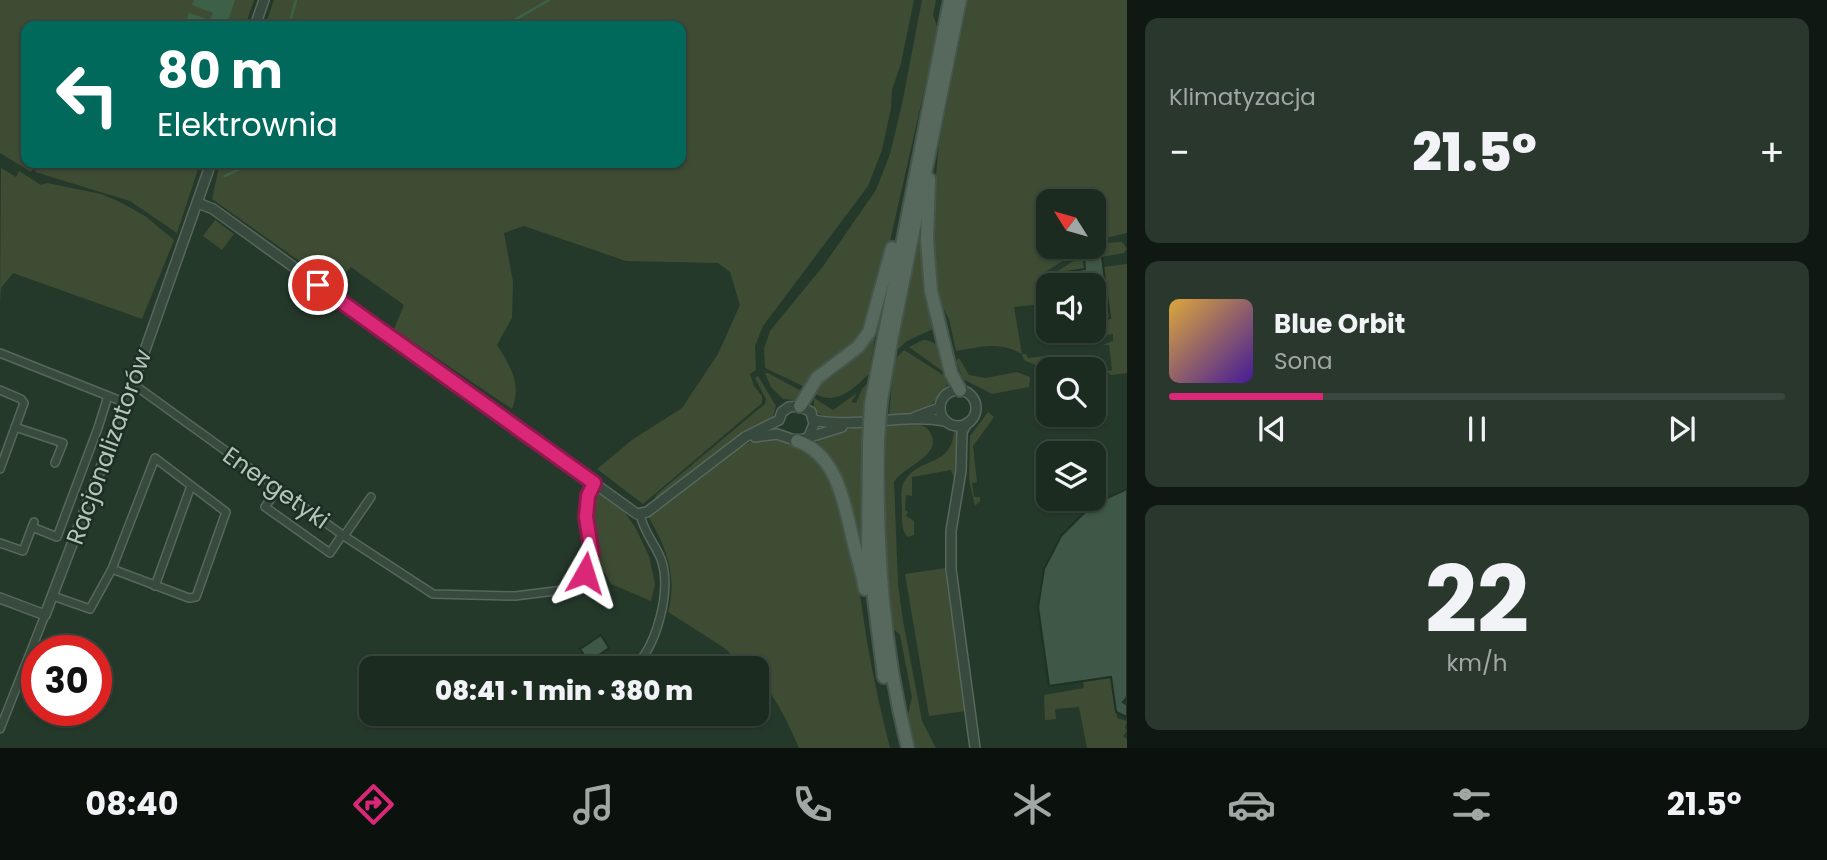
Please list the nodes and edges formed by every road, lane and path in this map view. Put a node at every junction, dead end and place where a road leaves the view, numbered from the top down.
1 (264, 0) edge
2 (950, 0) edge
3 (960, 0) edge
4 (257, 21) edge
5 (925, 142) junction
6 (209, 168) edge
7 (198, 203) junction
8 (0, 354) edge
9 (133, 384) junction
10 (0, 390) edge
11 (960, 390) junction
12 (108, 396) junction
13 (126, 403) junction
14 (800, 405) junction
15 (939, 408) junction
16 (779, 419) junction
17 (814, 420) junction
18 (904, 420) junction
19 (945, 421) junction
20 (849, 424) junction
21 (967, 424) junction
22 (15, 427) junction
23 (798, 438) junction
24 (874, 440) junction
25 (737, 444) junction
26 (55, 463) dead end
27 (0, 469) edge
28 (594, 483) junction
29 (191, 486) junction
30 (277, 489) junction
31 (371, 497) dead end
32 (640, 514) junction
33 (343, 536) junction
34 (0, 542) edge
35 (112, 569) junction
36 (155, 586) junction
37 (53, 596) junction
38 (0, 598) edge
39 (45, 615) junction
40 (643, 656) edge
41 (887, 696) junction
42 (0, 729) edge
43 (900, 748) edge
44 (908, 748) edge
45 (975, 748) edge

1 - 4 street
2 - 5 main road
3 - 5 main road
5 - 11 main road
5 - 14 main road
5 - 24 main road, bridge
6 - 7 street, Racjonalizatorów
7 - 9 street, Racjonalizatorów
7 - 28 street
8 - 12 street
9 - 13 street, Racjonalizatorów
9 - 30 street, Energetyki
10 - 22 street
11 - 15 street
11 - 21 street
12 - 13 street
12 - 34 street
13 - 37 street, Racjonalizatorów
14 - 16 street
14 - 17 street
15 - 18 street
15 - 19 street
16 - 23 street
16 - 25 street
17 - 20 street
17 - 23 street
18 - 19 street
18 - 20 street
19 - 21 street
20 - 23 street
21 - 45 street
22 - 26 street
22 - 27 street
23 - 25 street
23 - 41 main road
24 - 41 main road
24 - 44 main road
25 - 32 street
28 - 32 street
28 - 33 street, Energetyki
29 - 35 street
29 - 36 street
29 - 36 street
30 - 33 street, Energetyki
30 - 33 street
31 - 33 street
32 - 40 street
35 - 36 street
35 - 37 street
37 - 39 street, Racjonalizatorów
38 - 39 street
39 - 42 street, Racjonalizatorów
41 - 43 main road

